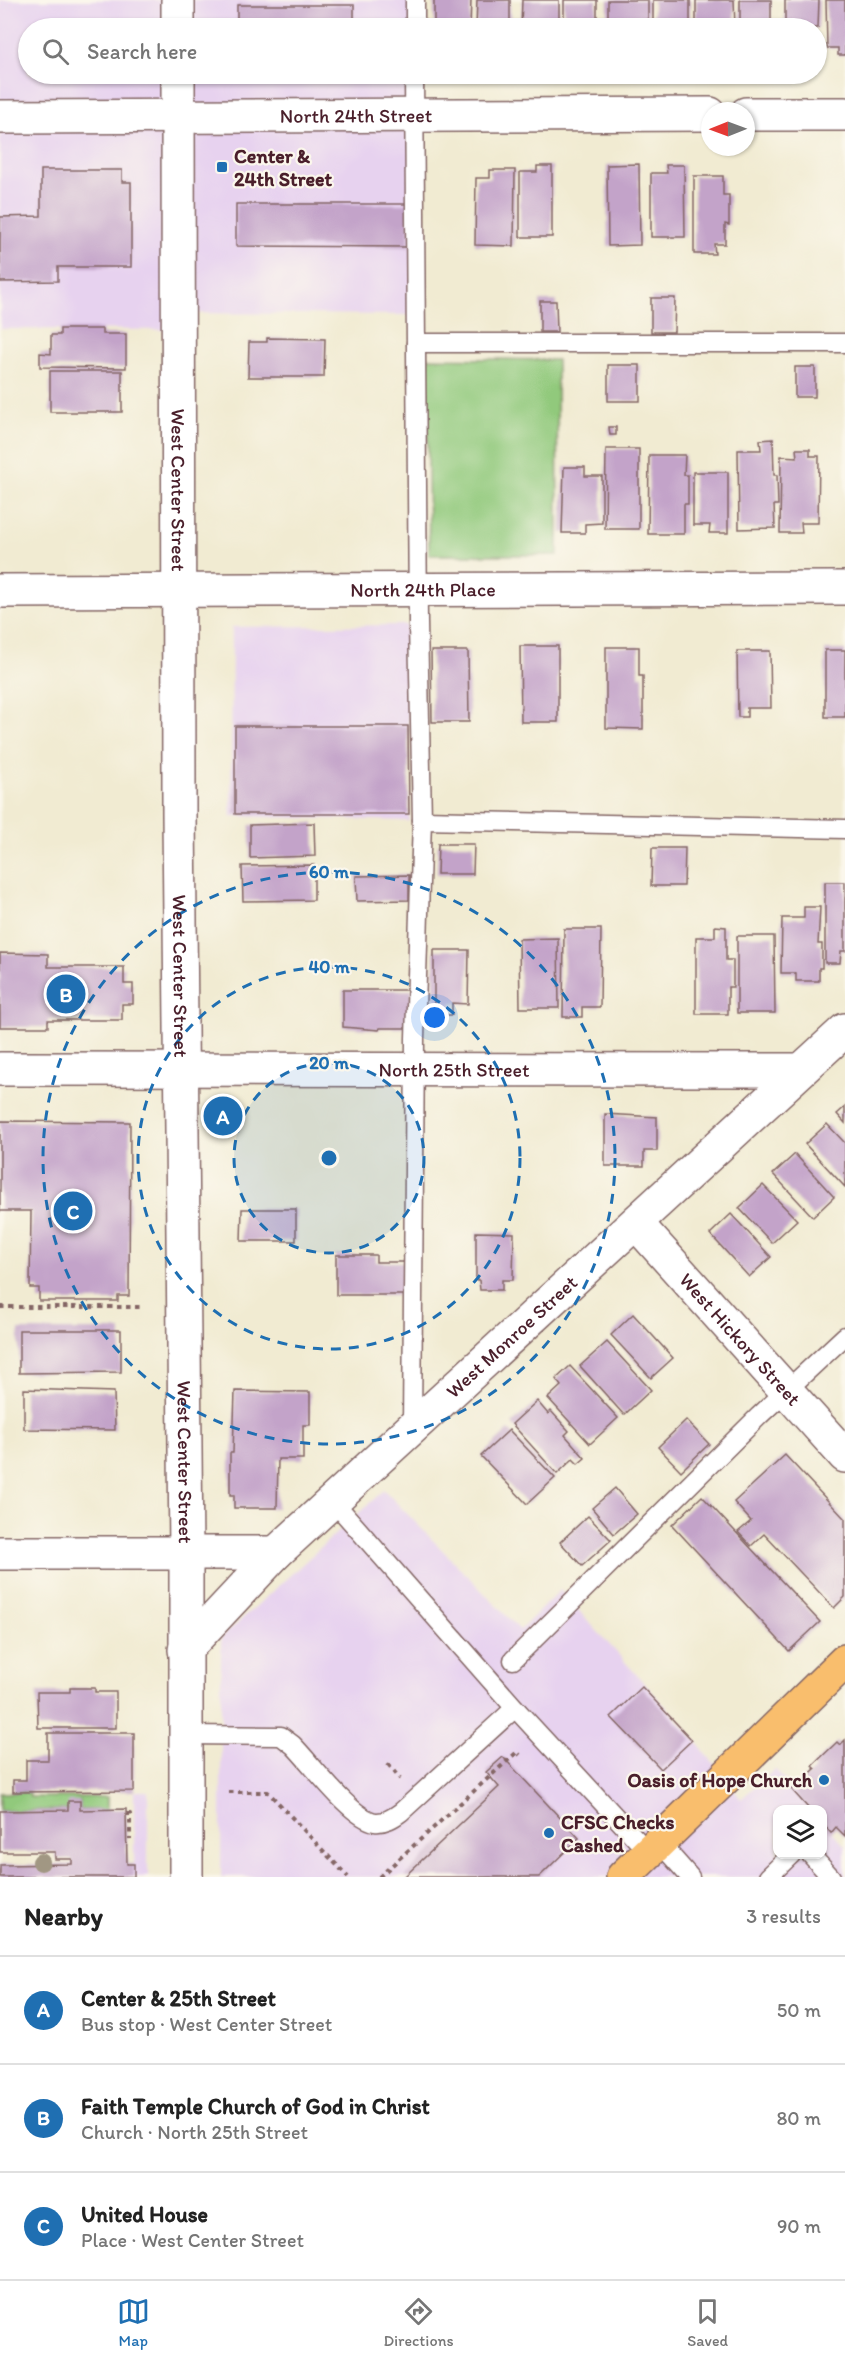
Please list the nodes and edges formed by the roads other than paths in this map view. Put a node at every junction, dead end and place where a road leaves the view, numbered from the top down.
1 (178, 0) edge
2 (415, 0) edge
3 (178, 18) edge
4 (415, 18) edge
5 (178, 84) edge
6 (414, 84) edge
7 (701, 114) edge
8 (755, 114) edge
9 (845, 114) edge
10 (414, 115) junction
11 (178, 116) junction
12 (0, 117) edge
13 (416, 342) junction
14 (845, 343) edge
15 (845, 588) edge
16 (418, 590) junction
17 (0, 591) edge
18 (178, 591) junction
19 (422, 820) junction
20 (845, 829) edge
21 (845, 1030) edge
22 (180, 1068) junction
23 (0, 1069) edge
24 (415, 1069) junction
25 (801, 1070) junction
26 (636, 1223) junction
27 (845, 1336) edge
28 (784, 1392) junction
29 (412, 1428) junction
30 (845, 1456) edge
31 (333, 1501) junction
32 (0, 1553) edge
33 (186, 1553) junction
34 (276, 1553) junction
35 (185, 1650) junction
36 (513, 1660) dead end
37 (845, 1661) edge
38 (514, 1708) junction
39 (185, 1735) junction
40 (653, 1847) junction
41 (787, 1859) edge
42 (815, 1859) edge
43 (186, 1877) edge
44 (623, 1877) edge
45 (690, 1877) edge
46 (768, 1877) edge
47 (831, 1877) edge

1 - 3 street
2 - 4 lane
5 - 11 street, West Center Street
6 - 10 lane
7 - 10 street, North 24th Street
8 - 9 street
10 - 11 street, North 24th Street
10 - 13 lane
11 - 12 street, North 24th Street
11 - 18 street, West Center Street
13 - 14 lane
13 - 16 lane
15 - 16 street, North 24th Place
16 - 18 street, North 24th Place
16 - 19 lane
17 - 18 street, North 24th Place
18 - 22 street, West Center Street
19 - 20 lane
19 - 24 lane
21 - 25 street, West Monroe Street
22 - 23 street, North 25th Street
22 - 24 street, North 25th Street
22 - 33 street, West Center Street
24 - 25 street, North 25th Street
24 - 29 lane
25 - 26 street, West Monroe Street
26 - 28 street, West Hickory Street
26 - 29 street, West Monroe Street
27 - 28 lane
28 - 30 street, West Hickory Street
28 - 36 lane
29 - 31 street, West Monroe Street
31 - 34 street, West Monroe Street
31 - 38 lane
32 - 33 street
33 - 34 street
33 - 35 street, West Center Street
34 - 35 street, West Monroe Street
35 - 39 street, West Center Street
37 - 40 main road
38 - 39 lane
38 - 40 lane
39 - 43 street, West Center Street
40 - 44 main road
40 - 45 lane
41 - 46 lane
42 - 47 lane

